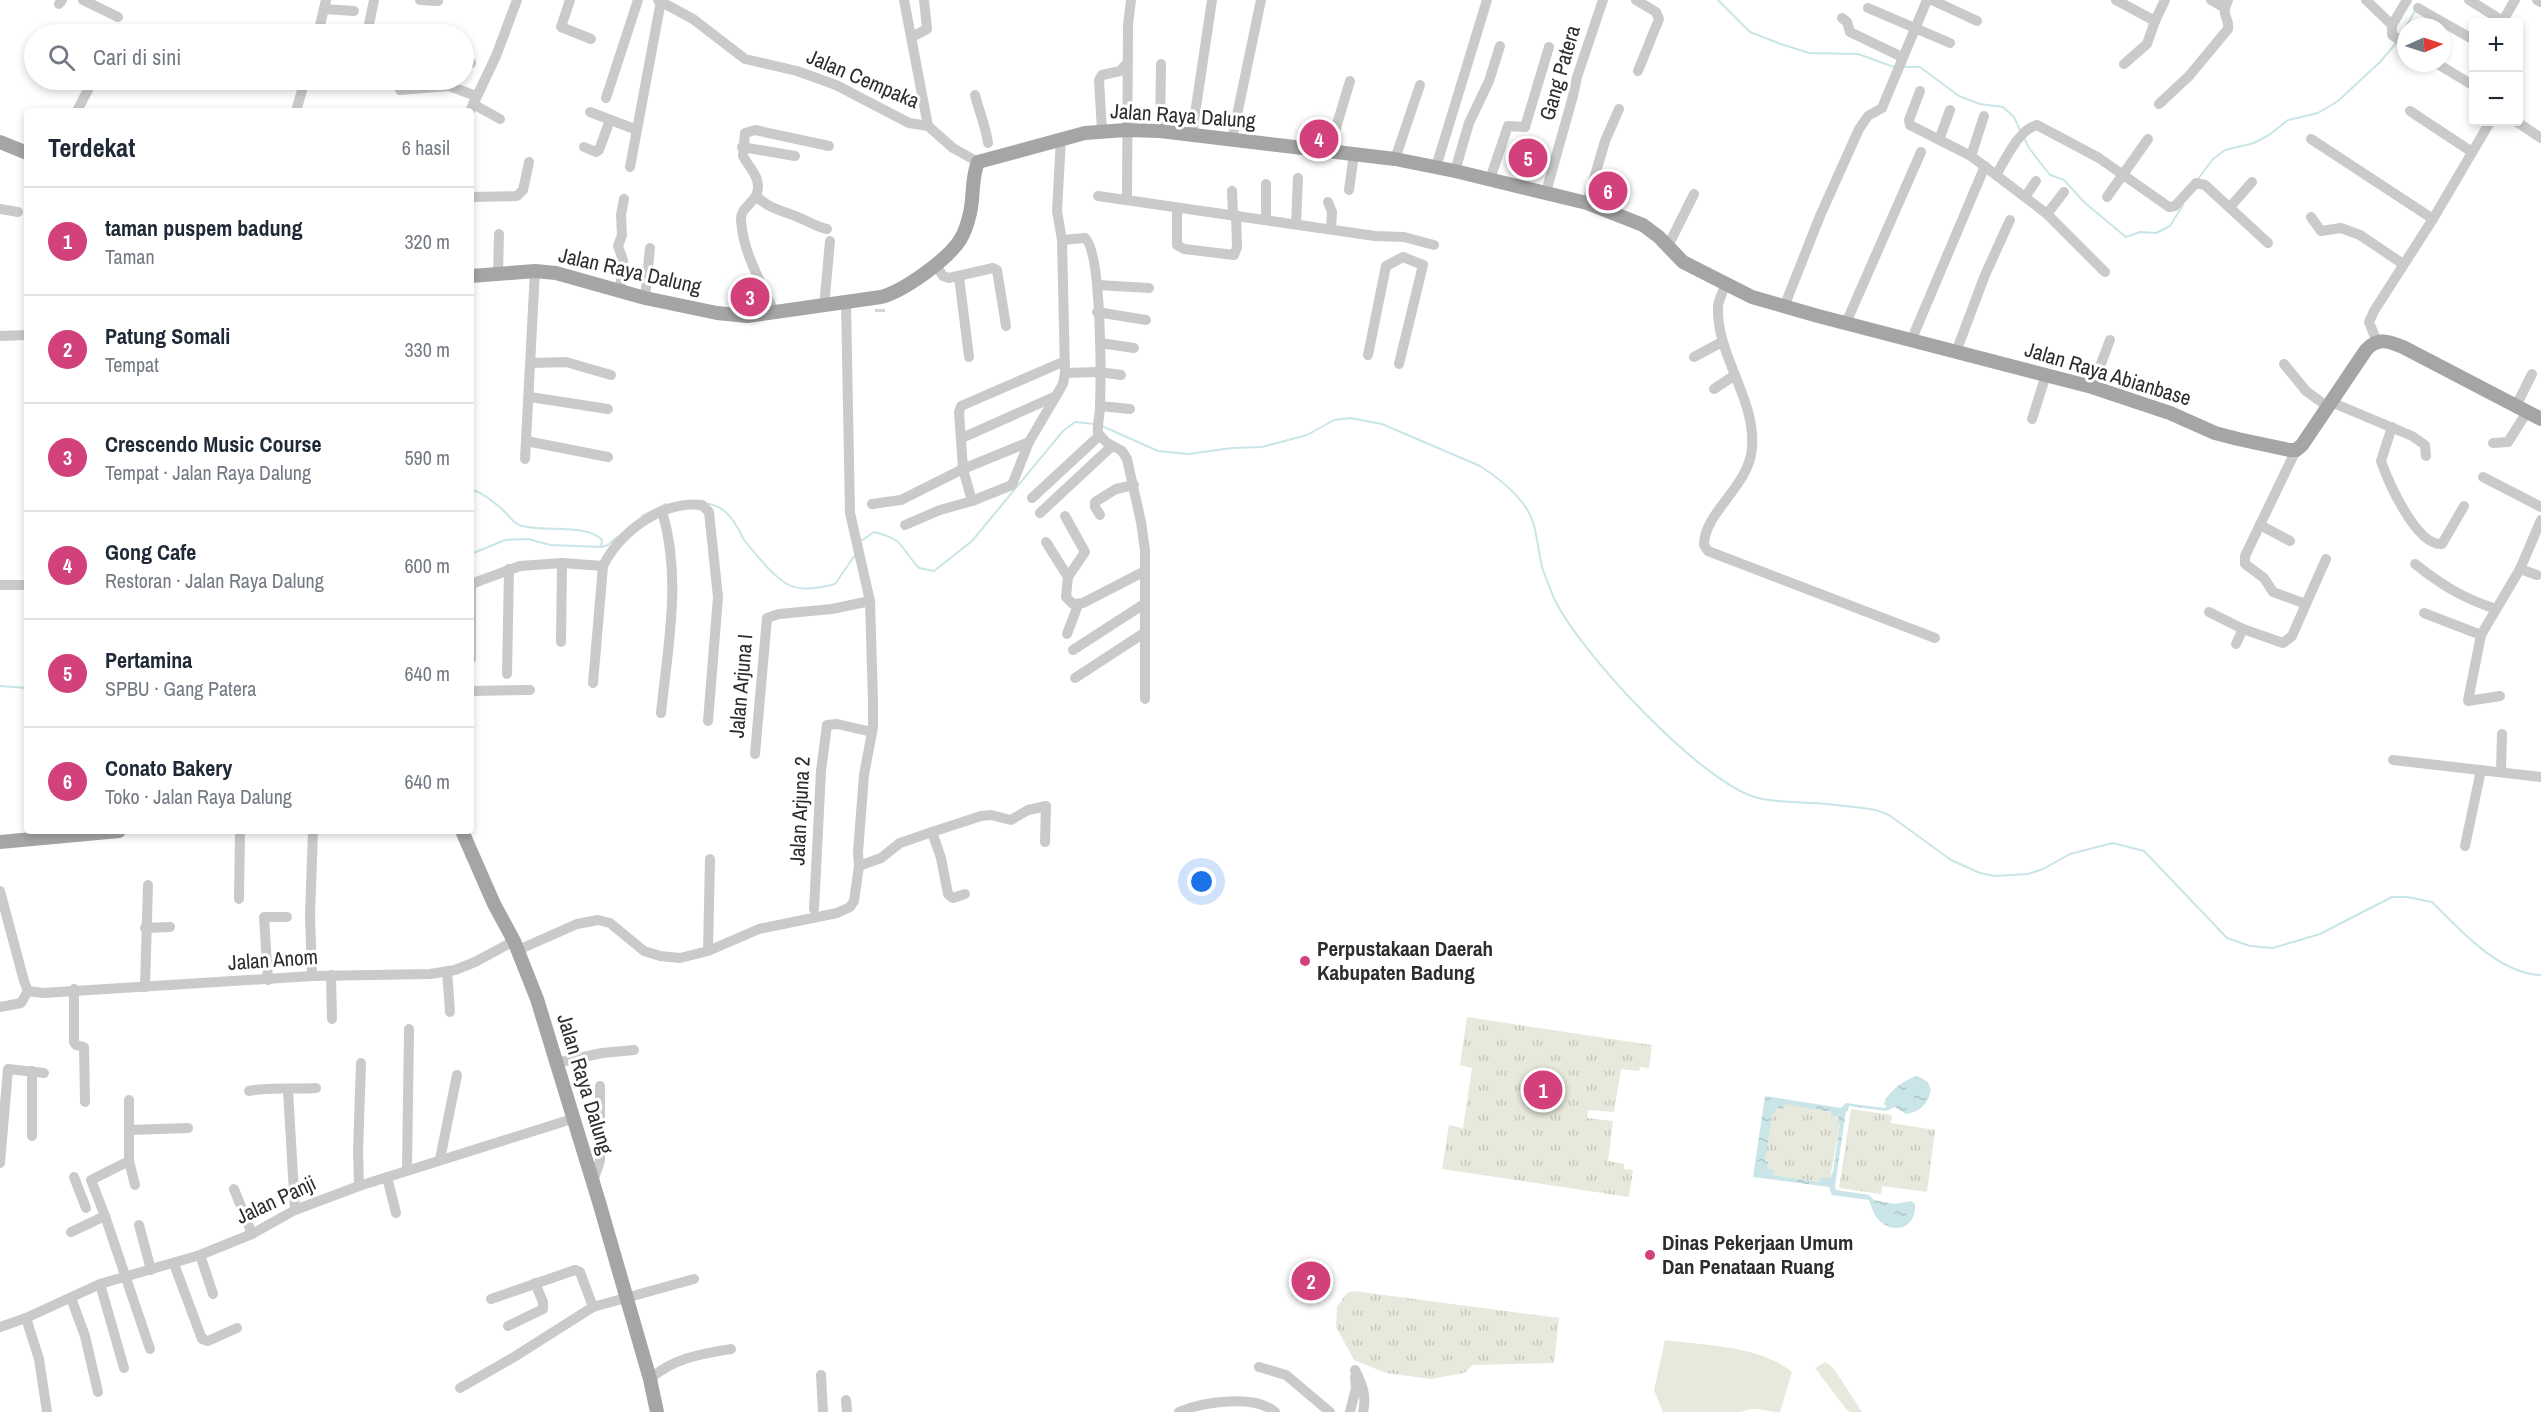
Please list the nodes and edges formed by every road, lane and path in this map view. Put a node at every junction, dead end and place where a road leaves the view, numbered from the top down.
1 (83, 0) edge
2 (374, 0) edge
3 (420, 0) edge
4 (517, 0) edge
5 (570, 0) edge
6 (638, 0) edge
7 (904, 0) edge
8 (924, 0) edge
9 (1131, 0) edge
10 (1212, 0) edge
11 (1261, 0) edge
12 (1486, 0) edge
13 (1603, 0) edge
14 (1636, 0) edge
15 (1927, 0) edge
16 (1932, 0) edge
17 (2116, 0) edge
18 (2165, 0) edge
19 (2211, 0) edge
20 (2366, 0) edge
21 (2406, 0) edge
22 (2469, 0) edge
23 (2515, 0) edge
24 (660, 1) edge
25 (438, 2) dead end
26 (2227, 4) edge
27 (325, 5) edge
28 (682, 5) edge
29 (1868, 8) dead end
30 (2418, 8) dead end
31 (354, 11) dead end
32 (118, 17) dead end
33 (1842, 18) dead end
34 (2496, 18) edge
35 (2504, 18) edge
36 (1977, 21) dead end
37 (2154, 21) junction
38 (320, 24) edge
39 (369, 24) edge
40 (2392, 25) junction
41 (1914, 28) junction
42 (912, 37) junction
43 (2469, 37) edge
44 (2397, 38) edge
45 (591, 39) dead end
46 (1950, 43) dead end
47 (1500, 46) dead end
48 (1549, 47) dead end
49 (1902, 59) junction
50 (1128, 62) junction
51 (1161, 64) dead end
52 (2124, 64) dead end
53 (1638, 71) dead end
54 (2451, 72) edge
55 (1350, 81) dead end
56 (2469, 83) edge
57 (1420, 85) dead end
58 (88, 90) edge
59 (301, 90) edge
60 (455, 90) edge
61 (1920, 91) dead end
62 (975, 94) dead end
63 (606, 98) dead end
64 (473, 104) edge
65 (2159, 104) dead end
66 (79, 108) edge
67 (297, 108) edge
68 (1619, 109) dead end
69 (1950, 110) dead end
70 (2410, 111) dead end
71 (590, 112) dead end
72 (1984, 116) dead end
73 (500, 120) dead end
74 (610, 120) junction
75 (928, 126) junction
76 (2488, 126) edge
77 (2523, 126) edge
78 (637, 130) junction
79 (1126, 130) junction
80 (1102, 131) junction
81 (1160, 131) junction
82 (1192, 134) junction
83 (2541, 138) edge
84 (1061, 139) junction
85 (1232, 139) junction
86 (2148, 139) dead end
87 (2311, 139) dead end
88 (1939, 140) junction
89 (0, 142) edge
90 (988, 143) dead end
91 (829, 146) dead end
92 (584, 147) dead end
93 (742, 147) junction
94 (1329, 151) junction
95 (24, 152) edge
96 (1921, 152) dead end
97 (2472, 152) junction
98 (1354, 154) junction
99 (795, 156) dead end
100 (1971, 156) junction
101 (1395, 159) junction
102 (529, 162) dead end
103 (978, 162) junction
104 (1985, 166) junction
105 (630, 167) dead end
106 (1436, 167) junction
107 (1455, 171) junction
108 (1996, 175) junction
109 (2122, 176) junction
110 (1298, 178) dead end
111 (1490, 179) junction
112 (2036, 181) dead end
113 (2252, 182) dead end
114 (1266, 184) dead end
115 (1349, 190) dead end
116 (1232, 191) dead end
117 (1546, 192) junction
118 (2064, 192) dead end
119 (1694, 194) dead end
120 (1098, 196) dead end
121 (474, 197) edge
122 (757, 197) junction
123 (2025, 197) junction
124 (2107, 197) dead end
125 (624, 199) dead end
126 (1127, 199) junction
127 (1328, 202) dead end
128 (1587, 203) junction
129 (2230, 207) junction
130 (1177, 208) junction
131 (0, 209) edge
132 (18, 212) dead end
133 (1618, 214) joint
134 (2046, 214) junction
135 (1235, 215) junction
136 (2311, 217) dead end
137 (2433, 219) junction
138 (1266, 220) junction
139 (2010, 220) dead end
140 (1296, 224) junction
141 (827, 229) dead end
142 (1331, 229) junction
143 (499, 234) dead end
144 (1062, 240) junction
145 (830, 241) dead end
146 (1420, 241) junction
147 (2268, 243) dead end
148 (1434, 245) dead end
149 (1668, 246) junction
150 (650, 248) dead end
151 (1414, 261) junction
152 (935, 264) junction
153 (2403, 264) junction
154 (535, 271) junction
155 (2105, 272) dead end
156 (498, 273) junction
157 (474, 276) edge
158 (959, 277) junction
159 (1098, 285) junction
160 (1725, 285) junction
161 (1149, 288) dead end
162 (620, 290) junction
163 (645, 298) junction
164 (846, 303) junction
165 (824, 307) junction
166 (1784, 307) junction
167 (1097, 312) junction
168 (772, 313) junction
169 (1146, 320) dead end
170 (1846, 323) junction
171 (1006, 326) dead end
172 (24, 335) edge
173 (0, 336) edge
174 (1911, 340) junction
175 (2110, 340) dead end
176 (1722, 342) junction
177 (2377, 342) junction
178 (1100, 344) junction
179 (1134, 348) dead end
180 (1956, 352) junction
181 (1368, 355) dead end
182 (969, 357) dead end
183 (1694, 357) dead end
184 (1065, 360) junction
185 (532, 363) junction
186 (1399, 364) dead end
187 (2284, 364) dead end
188 (1099, 372) junction
189 (1065, 373) junction
190 (2532, 374) dead end
191 (611, 375) dead end
192 (1121, 375) dead end
193 (1735, 375) junction
194 (2046, 375) junction
195 (2092, 387) junction
196 (1714, 389) dead end
197 (1056, 396) junction
198 (530, 398) junction
199 (2330, 405) junction
200 (1100, 406) junction
201 (608, 409) dead end
202 (1130, 409) dead end
203 (2521, 409) junction
204 (2032, 419) dead end
205 (2541, 419) edge
206 (2392, 427) junction
207 (1099, 432) junction
208 (962, 438) junction
209 (526, 441) junction
210 (1029, 441) junction
211 (2493, 443) dead end
212 (1112, 446) junction
213 (2296, 450) junction
214 (2426, 456) dead end
215 (608, 457) dead end
216 (525, 459) dead end
217 (963, 469) junction
218 (2483, 477) dead end
219 (1134, 485) junction
220 (1032, 498) dead end
221 (972, 501) junction
222 (872, 504) dead end
223 (2464, 506) dead end
224 (2541, 507) edge
225 (662, 511) junction
226 (1040, 513) dead end
227 (1100, 515) dead end
228 (1065, 516) dead end
229 (2541, 520) edge
230 (905, 525) dead end
231 (2260, 525) junction
232 (2290, 541) dead end
233 (1046, 542) dead end
234 (2326, 559) dead end
235 (562, 563) junction
236 (2415, 564) dead end
237 (603, 566) junction
238 (509, 569) junction
239 (2520, 569) junction
240 (1145, 571) junction
241 (2537, 575) dead end
242 (1068, 578) junction
243 (474, 584) edge
244 (0, 585) edge
245 (24, 585) edge
246 (870, 601) junction
247 (1144, 604) junction
248 (2307, 604) junction
249 (1078, 605) junction
250 (2496, 609) junction
251 (2210, 612) dead end
252 (2424, 613) dead end
253 (2243, 629) junction
254 (1144, 633) junction
255 (1067, 634) dead end
256 (2481, 635) junction
257 (1935, 638) dead end
258 (561, 642) dead end
259 (2236, 644) dead end
260 (1073, 650) dead end
261 (507, 674) dead end
262 (1074, 678) dead end
263 (593, 683) dead end
264 (530, 690) dead end
265 (474, 691) edge
266 (2500, 696) dead end
267 (1145, 699) dead end
268 (661, 713) dead end
269 (708, 721) dead end
270 (872, 732) junction
271 (2502, 734) dead end
272 (755, 754) dead end
273 (2393, 760) dead end
274 (2481, 770) junction
275 (2501, 772) junction
276 (2541, 777) edge
277 (932, 832) junction
278 (61, 834) edge
279 (240, 834) edge
280 (313, 834) edge
281 (463, 834) edge
282 (0, 842) edge
283 (1045, 842) dead end
284 (2465, 846) dead end
285 (710, 859) dead end
286 (859, 866) junction
287 (148, 885) dead end
288 (0, 891) edge
289 (965, 894) dead end
290 (239, 899) dead end
291 (814, 909) dead end
292 (287, 917) dead end
293 (170, 927) dead end
294 (146, 928) junction
295 (516, 946) junction
296 (708, 951) junction
297 (447, 971) junction
298 (331, 975) junction
299 (312, 976) junction
300 (268, 980) junction
301 (145, 987) junction
302 (74, 989) junction
303 (28, 990) junction
304 (0, 1007) edge
305 (450, 1012) dead end
306 (332, 1019) dead end
307 (409, 1029) dead end
308 (634, 1050) dead end
309 (361, 1063) dead end
310 (556, 1063) junction
311 (4, 1068) edge
312 (32, 1071) junction
313 (44, 1072) dead end
314 (457, 1075) dead end
315 (600, 1086) dead end
316 (316, 1088) dead end
317 (288, 1090) junction
318 (249, 1091) dead end
319 (129, 1100) dead end
320 (85, 1102) dead end
321 (572, 1119) junction
322 (188, 1128) dead end
323 (130, 1130) junction
324 (32, 1136) dead end
325 (440, 1159) junction
326 (129, 1161) junction
327 (0, 1163) edge
328 (407, 1170) junction
329 (387, 1177) junction
330 (91, 1180) junction
331 (593, 1181) junction
332 (135, 1185) dead end
333 (359, 1186) junction
334 (234, 1189) dead end
335 (86, 1208) dead end
336 (295, 1210) junction
337 (396, 1213) dead end
338 (105, 1216) junction
339 (139, 1225) dead end
340 (71, 1232) dead end
341 (252, 1234) junction
342 (200, 1255) junction
343 (174, 1264) junction
344 (151, 1270) junction
345 (126, 1276) junction
346 (694, 1279) dead end
347 (535, 1283) junction
348 (100, 1284) junction
349 (213, 1294) dead end
350 (71, 1298) junction
351 (627, 1298) junction
352 (491, 1299) dead end
353 (593, 1307) junction
354 (26, 1318) junction
355 (508, 1326) dead end
356 (0, 1327) edge
357 (237, 1328) dead end
358 (150, 1349) dead end
359 (731, 1349) dead end
360 (1259, 1367) dead end
361 (124, 1368) dead end
362 (820, 1375) dead end
363 (650, 1379) junction
364 (460, 1388) dead end
365 (98, 1392) dead end
366 (846, 1400) dead end
367 (1189, 1410) edge
368 (47, 1412) edge
369 (657, 1412) edge
370 (824, 1412) edge
371 (847, 1412) edge
372 (1179, 1412) edge
373 (1275, 1412) edge
374 (1330, 1412) edge
375 (1350, 1412) edge
376 (1363, 1412) edge

1 - 32 street
2 - 39 street
3 - 25 street
4 - 64 street
5 - 45 street
6 - 63 street
7 - 42 street
8 - 42 street
9 - 50 street
10 - 82 street
11 - 85 street
12 - 106 street
13 - 117 street, Gang Patera
14 - 53 street
15 - 41 street
16 - 36 street
17 - 37 street
18 - 37 street
19 - 26 street
20 - 40 street
21 - 40 street
22 - 34 street
23 - 35 street
24 - 28 street, Jalan Cempaka
24 - 78 street
26 - 65 street
27 - 31 street
27 - 38 street
28 - 75 street, Jalan Cempaka
29 - 41 street
30 - 43 street
33 - 49 street
37 - 52 street
40 - 44 street
41 - 46 street
41 - 49 street
42 - 75 street
47 - 107 street
48 - 111 street
49 - 166 street
50 - 79 street
50 - 80 street
51 - 81 street
54 - 56 street
55 - 94 street
57 - 101 street
58 - 66 street
59 - 67 street
60 - 64 street
61 - 88 street
62 - 90 street
64 - 73 street
68 - 128 street
69 - 88 street
70 - 97 street
71 - 74 street
72 - 100 street
74 - 78 street
74 - 92 street
75 - 103 street
76 - 97 street
77 - 83 street
78 - 105 street
79 - 80 main road, Jalan Raya Dalung
79 - 81 main road, Jalan Raya Dalung
79 - 126 street
80 - 84 main road, Jalan Raya Dalung
81 - 82 main road, Jalan Raya Dalung
82 - 85 main road, Jalan Raya Dalung
84 - 103 main road, Jalan Raya Dalung
84 - 144 street
85 - 94 main road, Jalan Raya Dalung
86 - 109 street
87 - 137 street
88 - 100 street
89 - 95 main road
91 - 93 street
93 - 99 street
93 - 122 street
94 - 98 main road, Jalan Raya Dalung
96 - 170 street
97 - 137 street
98 - 101 main road, Jalan Raya Dalung
98 - 115 street
100 - 104 street
101 - 106 main road, Jalan Raya Dalung
102 - 121 street
103 - 152 main road, Jalan Raya Dalung
104 - 108 street
104 - 174 street
106 - 107 main road, Jalan Raya Dalung
107 - 111 main road, Jalan Raya Dalung
108 - 109 street
108 - 123 street
109 - 124 street
109 - 129 street
110 - 140 street
111 - 117 main road, Jalan Raya Dalung
112 - 123 street
113 - 129 street
114 - 138 street
116 - 135 street
117 - 128 main road, Jalan Raya Dalung
118 - 134 street
119 - 149 street
120 - 126 street
122 - 141 street
122 - 168 street
123 - 134 street
125 - 162 street
126 - 130 street
127 - 142 street
128 - 133 main road, Jalan Raya Dalung
129 - 147 street
130 - 135 street
130 - 135 street
131 - 132 street
133 - 149 main road, Jalan Raya Abianbase
134 - 155 street
135 - 138 street
136 - 153 street
137 - 153 street
138 - 140 street
139 - 180 street
140 - 142 street
142 - 146 street
143 - 156 street
144 - 159 street
144 - 184 street
145 - 165 street
146 - 148 street
146 - 151 street
149 - 160 main road, Jalan Raya Abianbase
150 - 163 street
151 - 181 street
151 - 186 street
152 - 158 street
152 - 164 main road, Jalan Raya Dalung
153 - 177 street
154 - 156 main road, Jalan Raya Dalung
154 - 162 main road, Jalan Raya Dalung
154 - 185 street
156 - 157 main road, Jalan Raya Dalung
158 - 171 street
158 - 182 street
159 - 161 street
159 - 167 street
160 - 166 main road, Jalan Raya Abianbase
160 - 176 street
162 - 163 main road, Jalan Raya Dalung
163 - 168 main road, Jalan Raya Dalung
164 - 165 main road, Jalan Raya Dalung
164 - 246 street
165 - 168 main road, Jalan Raya Dalung
166 - 170 main road, Jalan Raya Abianbase
167 - 169 street
167 - 178 street
170 - 174 main road, Jalan Raya Abianbase
172 - 173 street
174 - 180 main road, Jalan Raya Abianbase
175 - 195 street
176 - 183 street
176 - 193 street
177 - 199 main road
177 - 203 main road
178 - 179 street
178 - 188 street
180 - 194 main road, Jalan Raya Abianbase
184 - 189 street
184 - 208 street
185 - 191 street
185 - 198 street
187 - 199 street
188 - 189 street
188 - 192 street
188 - 200 street
189 - 197 street
190 - 203 street
193 - 196 street
193 - 257 street
194 - 195 main road, Jalan Raya Abianbase
194 - 204 street
195 - 213 main road, Jalan Raya Abianbase
197 - 208 street
197 - 210 street
198 - 201 street
198 - 209 street
199 - 206 street
199 - 213 main road
200 - 202 street
200 - 207 street
203 - 205 main road
203 - 211 street
206 - 214 street
206 - 223 street
207 - 212 street
207 - 220 street
208 - 217 street
209 - 215 street
209 - 216 street
210 - 217 street
210 - 221 street
212 - 219 street
212 - 226 street
213 - 231 street
217 - 221 street
217 - 222 street
218 - 224 street
219 - 227 street
219 - 240 street
221 - 230 street
225 - 237 street
225 - 268 street
225 - 269 street
228 - 242 street
229 - 239 street
231 - 232 street
231 - 248 street
233 - 242 street
234 - 248 street
235 - 237 street
235 - 238 street
235 - 258 street
236 - 250 street
237 - 263 street
238 - 243 street
238 - 261 street
239 - 241 street
239 - 250 street
240 - 247 street
240 - 249 street
242 - 249 street
244 - 245 street
246 - 270 street
246 - 272 street, Jalan Arjuna I
247 - 254 street
247 - 260 street
248 - 253 street
249 - 255 street
250 - 256 street
251 - 253 street
252 - 256 street
253 - 259 street
254 - 262 street
254 - 267 street
256 - 266 street
264 - 265 street
270 - 286 street
270 - 291 street, Jalan Arjuna 2
271 - 275 street
273 - 274 street
274 - 275 street
274 - 284 street
275 - 276 street
277 - 283 street
277 - 286 street
277 - 289 street
278 - 282 main road
279 - 290 street
280 - 299 street
281 - 295 main road, Jalan Raya Dalung
285 - 296 street
286 - 296 street
287 - 294 street
288 - 303 street
292 - 300 street
293 - 294 street
294 - 301 street
295 - 296 street, Jalan Anom
295 - 297 street, Jalan Anom
295 - 310 main road, Jalan Raya Dalung
297 - 298 street, Jalan Anom
297 - 305 street
298 - 299 street, Jalan Anom
298 - 306 street
299 - 300 street, Jalan Anom
300 - 301 street, Jalan Anom
301 - 302 street, Jalan Anom
302 - 303 street, Jalan Anom
302 - 320 street
303 - 304 street
307 - 328 street
308 - 310 street
309 - 333 street
310 - 321 main road, Jalan Raya Dalung
311 - 312 street
311 - 327 street
312 - 313 street
312 - 324 street
314 - 325 street
315 - 331 street
316 - 317 street
317 - 318 street
317 - 336 street
319 - 323 street
321 - 325 street, Jalan Panji
321 - 331 main road, Jalan Raya Dalung
322 - 323 street
323 - 326 street
325 - 328 street, Jalan Panji
326 - 330 street
326 - 332 street
328 - 329 street, Jalan Panji
329 - 333 street, Jalan Panji
329 - 337 street
330 - 335 street
330 - 338 street
331 - 351 main road, Jalan Raya Dalung
333 - 336 street, Jalan Panji
334 - 341 street
336 - 341 street, Jalan Panji
338 - 340 street
338 - 345 street
339 - 344 street
341 - 342 street, Jalan Panji
342 - 343 street, Jalan Panji
342 - 349 street
343 - 344 street, Jalan Panji
343 - 357 street
344 - 345 street, Jalan Panji
345 - 348 street, Jalan Panji
345 - 358 street
346 - 351 street
347 - 352 street
347 - 353 street
347 - 355 street
348 - 350 street, Jalan Panji
348 - 361 street
350 - 354 street, Jalan Panji
350 - 365 street
351 - 353 street
351 - 363 main road, Jalan Raya Dalung
353 - 364 street
354 - 356 street, Jalan Panji
354 - 368 street
359 - 363 street
360 - 374 street
362 - 370 street
363 - 369 main road, Jalan Raya Dalung
366 - 371 street
367 - 372 street
367 - 373 street
375 - 376 street

